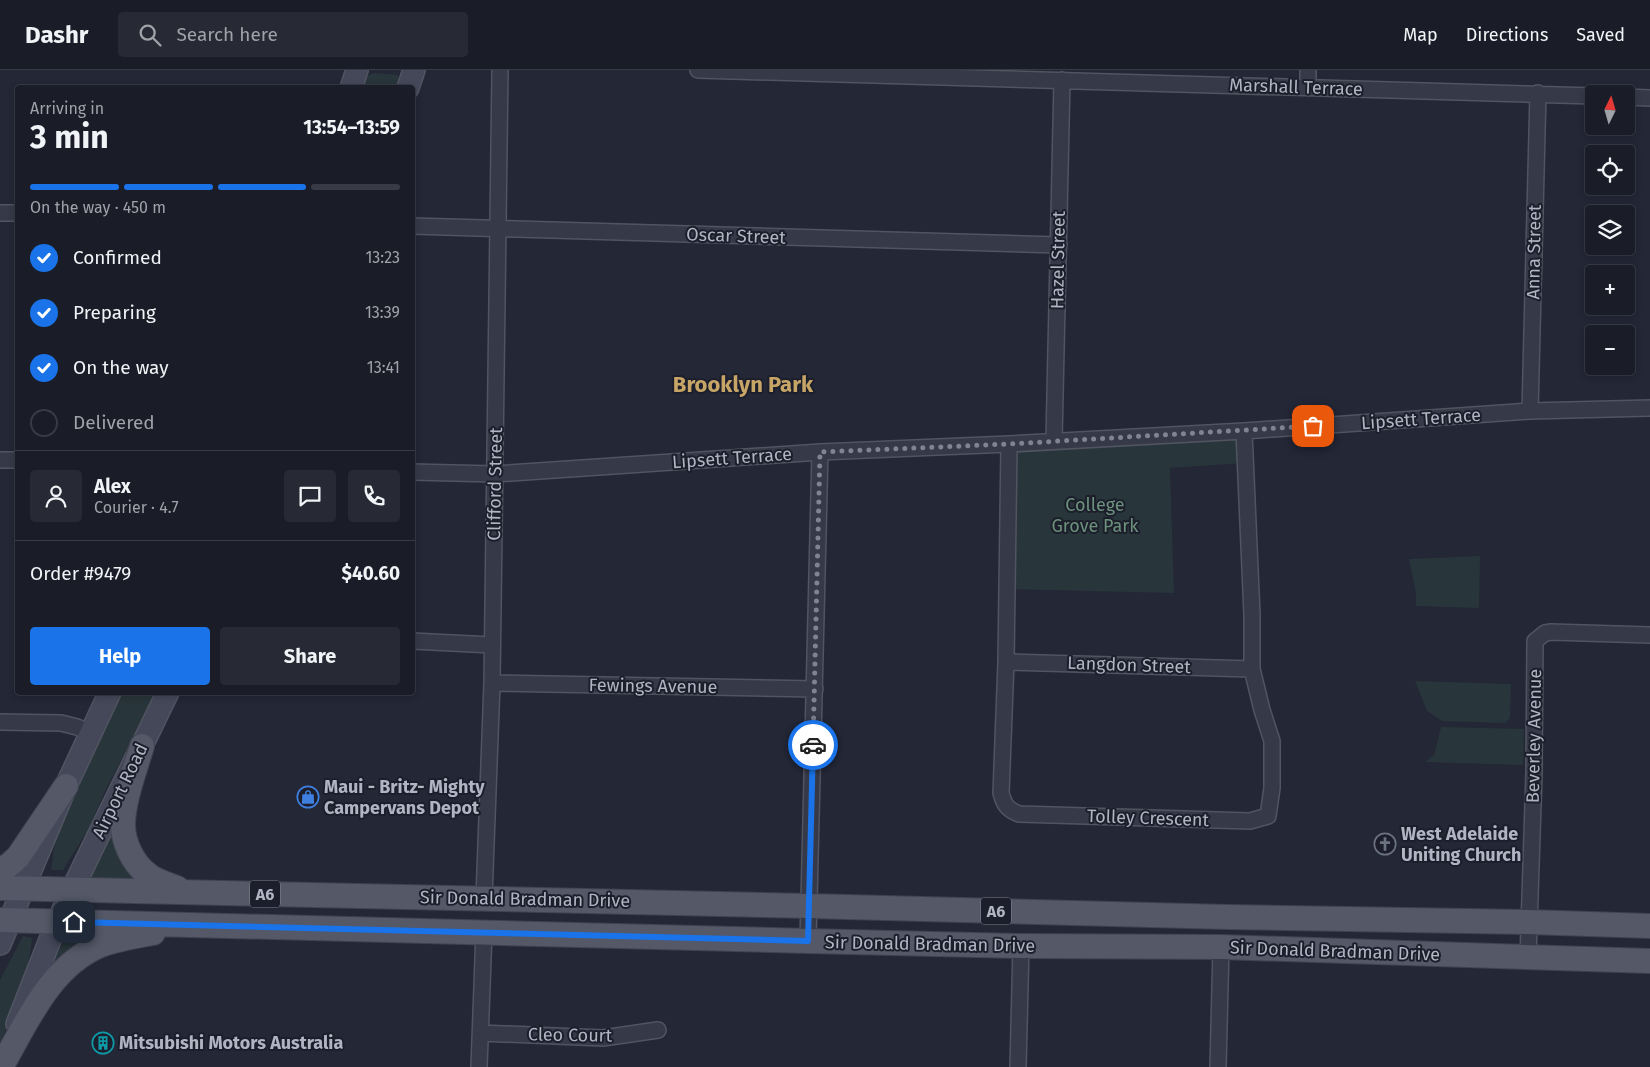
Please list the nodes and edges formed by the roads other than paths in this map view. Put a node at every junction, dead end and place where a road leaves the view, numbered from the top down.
1 (357, 70) edge
2 (414, 70) edge
3 (500, 70) edge
4 (698, 70) edge
5 (1308, 70) edge
6 (888, 73) edge
7 (1098, 76) edge
8 (1062, 80) junction
9 (351, 85) edge
10 (409, 85) edge
11 (1308, 88) junction
12 (1538, 93) junction
13 (1585, 96) edge
14 (1635, 97) edge
15 (1650, 98) edge
16 (0, 213) edge
17 (15, 214) edge
18 (415, 226) edge
19 (499, 229) junction
20 (1058, 245) junction
21 (1650, 408) edge
22 (1530, 412) junction
23 (1244, 431) junction
24 (1054, 440) junction
25 (1009, 444) junction
26 (820, 452) junction
27 (0, 460) edge
28 (15, 460) edge
29 (415, 472) edge
30 (495, 474) junction
31 (1650, 635) edge
32 (415, 641) edge
33 (492, 645) junction
34 (1006, 662) junction
35 (1252, 669) junction
36 (492, 683) junction
37 (815, 689) junction
38 (109, 695) edge
39 (167, 695) edge
40 (0, 722) edge
41 (91, 733) junction
42 (142, 746) junction
43 (66, 786) junction
44 (0, 869) edge
45 (0, 888) edge
46 (24, 888) junction
47 (72, 890) junction
48 (188, 892) junction
49 (484, 898) junction
50 (809, 906) junction
51 (1107, 914) junction
52 (5, 920) edge
53 (58, 921) junction
54 (1528, 922) junction
55 (212, 926) junction
56 (1650, 926) edge
57 (484, 932) junction
58 (808, 941) junction
59 (0, 944) edge
60 (1021, 946) junction
61 (1130, 946) junction
62 (1221, 947) junction
63 (1528, 958) junction
64 (1650, 961) edge
65 (658, 1030) dead end
66 (481, 1033) junction
67 (1, 1067) edge
68 (479, 1067) edge
69 (1018, 1067) edge
70 (1218, 1067) edge

1 - 9 main road
2 - 10 main road
3 - 19 street, Clifford Street
4 - 6 street, Marshall Terrace
5 - 11 street
6 - 8 street, Marshall Terrace
7 - 8 street, Marshall Terrace
7 - 11 street, Marshall Terrace
8 - 20 street, Hazel Street
11 - 12 street, Marshall Terrace
12 - 13 street, Marshall Terrace
12 - 22 street, Anna Street
14 - 15 street
16 - 17 street
18 - 19 street, Oscar Street
19 - 20 street, Oscar Street
19 - 30 street, Clifford Street
20 - 24 street, Hazel Street
21 - 22 street, Lipsett Terrace
22 - 23 street, Lipsett Terrace
23 - 24 street, Lipsett Terrace
23 - 35 street, Tolley Crescent
24 - 25 street, Lipsett Terrace
25 - 26 street, Lipsett Terrace
25 - 34 street, Tolley Crescent
26 - 30 street, Lipsett Terrace
26 - 37 street
27 - 28 street
29 - 30 street, Lipsett Terrace
30 - 33 street, Clifford Street
31 - 54 street, Beverley Avenue
32 - 33 street
33 - 36 street, Clifford Street
34 - 35 street, Langdon Street
34 - 35 street, Tolley Crescent
36 - 37 street, Fewings Avenue
36 - 49 street, Clifford Street
37 - 50 street
38 - 41 main road
39 - 42 main road, Airport Road
40 - 41 street
41 - 43 main road
42 - 47 main road, Airport Road
42 - 48 main road
43 - 44 main road
43 - 46 main road
45 - 46 main road, Sir Donald Bradman Drive / A6
46 - 47 main road, Sir Donald Bradman Drive / A6
46 - 52 main road
47 - 48 main road, Sir Donald Bradman Drive / A6
47 - 53 main road, Airport Road
48 - 49 main road, Sir Donald Bradman Drive / A6
49 - 50 main road, Sir Donald Bradman Drive / A6
50 - 51 main road, Sir Donald Bradman Drive / A6
50 - 58 street
51 - 54 main road, Sir Donald Bradman Drive / A6
51 - 61 main road
52 - 53 main road, Sir Donald Bradman Drive / A6
52 - 59 main road
53 - 55 main road, Sir Donald Bradman Drive / A6
53 - 67 main road, Airport Road
54 - 56 main road, Sir Donald Bradman Drive / A6
54 - 63 street, Beverley Avenue
55 - 57 main road, Sir Donald Bradman Drive / A6
55 - 67 main road
57 - 58 main road, Sir Donald Bradman Drive / A6
57 - 66 street
58 - 60 main road, Sir Donald Bradman Drive / A6
60 - 61 main road, Sir Donald Bradman Drive / A6
60 - 69 street
61 - 62 main road, Sir Donald Bradman Drive / A6
62 - 63 main road, Sir Donald Bradman Drive / A6
62 - 70 street
63 - 64 main road, Sir Donald Bradman Drive / A6
65 - 66 street, Cleo Court
66 - 68 street

